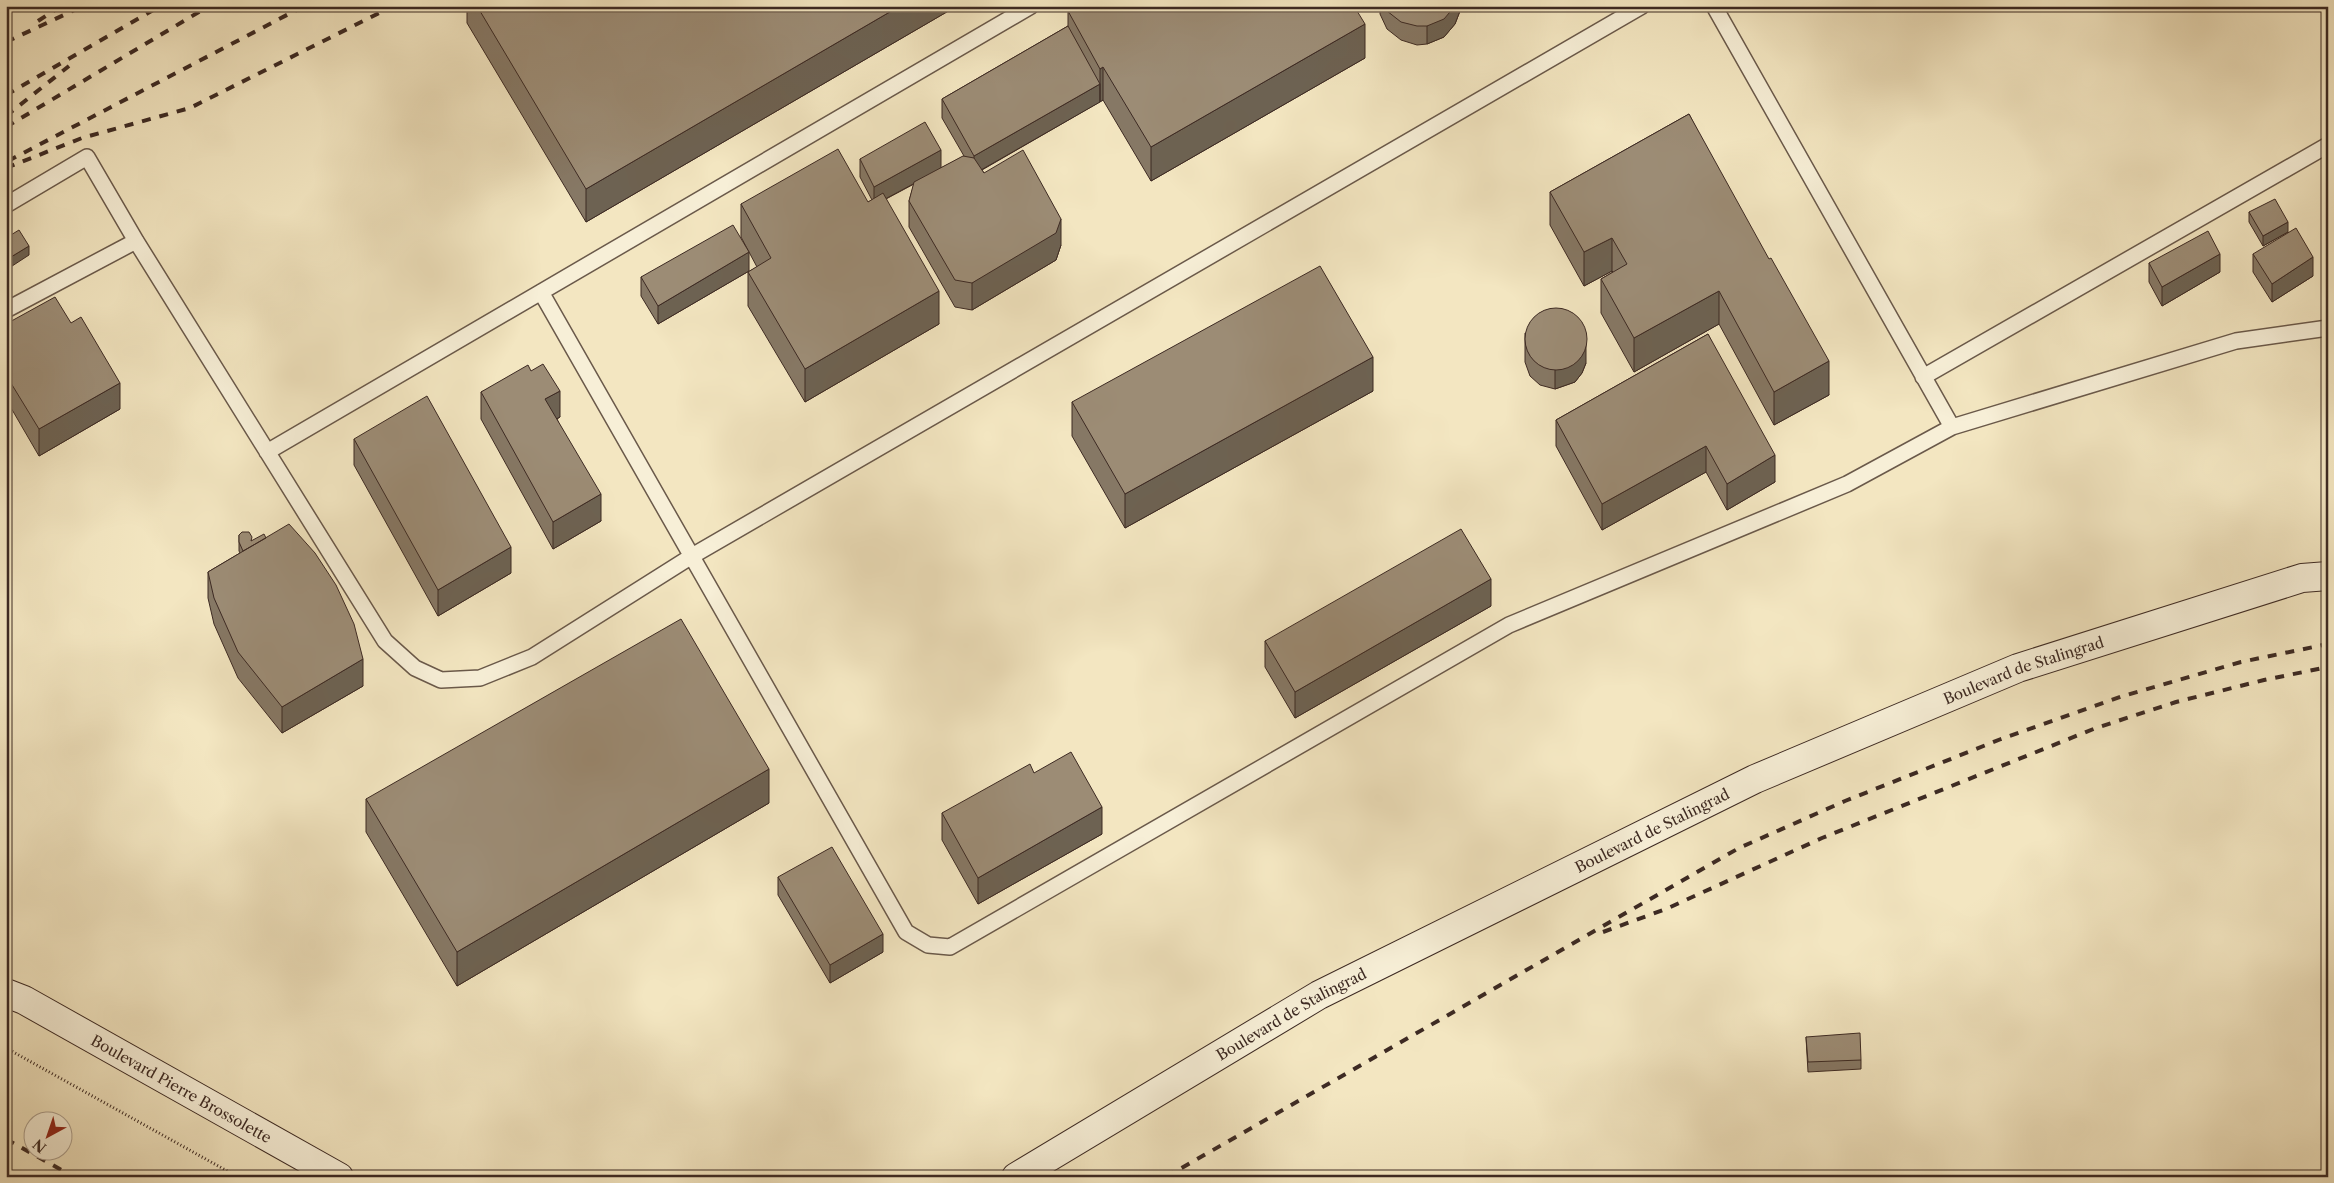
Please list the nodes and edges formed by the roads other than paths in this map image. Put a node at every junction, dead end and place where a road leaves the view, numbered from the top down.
1 (1032, 6) edge
2 (1642, 6) edge
3 (1714, 6) edge
4 (2328, 145) edge
5 (6, 205) edge
6 (136, 241) junction
7 (542, 292) junction
8 (6, 310) edge
9 (2328, 328) edge
10 (1923, 377) junction
11 (1952, 427) junction
12 (268, 452) junction
13 (692, 556) junction
14 (2328, 576) edge
15 (12, 992) edge
16 (339, 1177) edge
17 (1016, 1177) edge

1 - 7 lane
2 - 13 lane
3 - 10 lane
4 - 10 lane
5 - 6 lane
6 - 8 lane
6 - 12 lane
7 - 12 lane
7 - 13 lane
9 - 11 lane
10 - 11 lane
11 - 13 lane
12 - 13 lane
14 - 17 main road, Boulevard de Stalingrad
15 - 16 main road, Boulevard Pierre Brossolette

